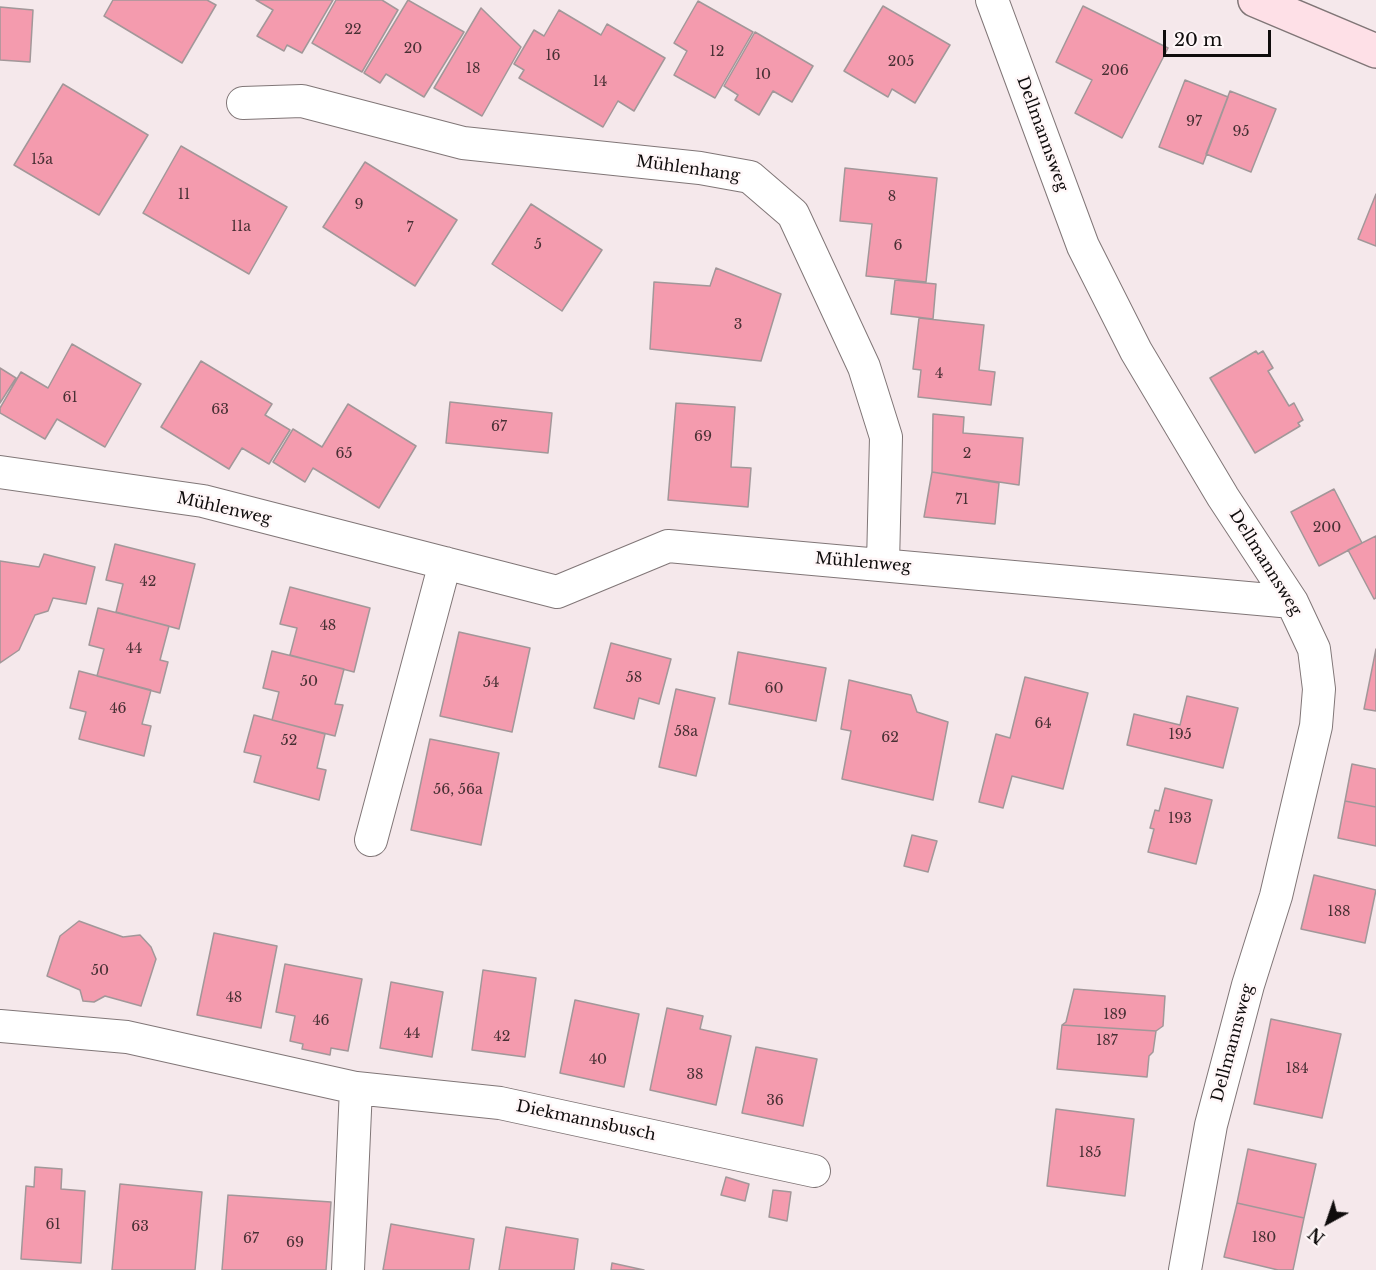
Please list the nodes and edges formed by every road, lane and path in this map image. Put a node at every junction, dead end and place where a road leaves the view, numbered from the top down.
1 (992, 0) edge
2 (1255, 0) edge
3 (1376, 51) edge
4 (243, 103) dead end
5 (0, 472) edge
6 (445, 563) junction
7 (883, 564) junction
8 (1292, 602) junction
9 (371, 840) dead end
10 (0, 1026) edge
11 (356, 1088) junction
12 (814, 1171) dead end
13 (348, 1270) edge
14 (1185, 1270) edge

1 - 8 street, Dellmannsweg
2 - 3 main road
4 - 7 street, Mühlenhang
5 - 6 street, Mühlenweg
6 - 7 street, Mühlenweg
6 - 9 street
7 - 8 street, Mühlenweg
8 - 14 street, Dellmannsweg
10 - 11 street, Diekmannsbusch
11 - 12 street, Diekmannsbusch
11 - 13 street

